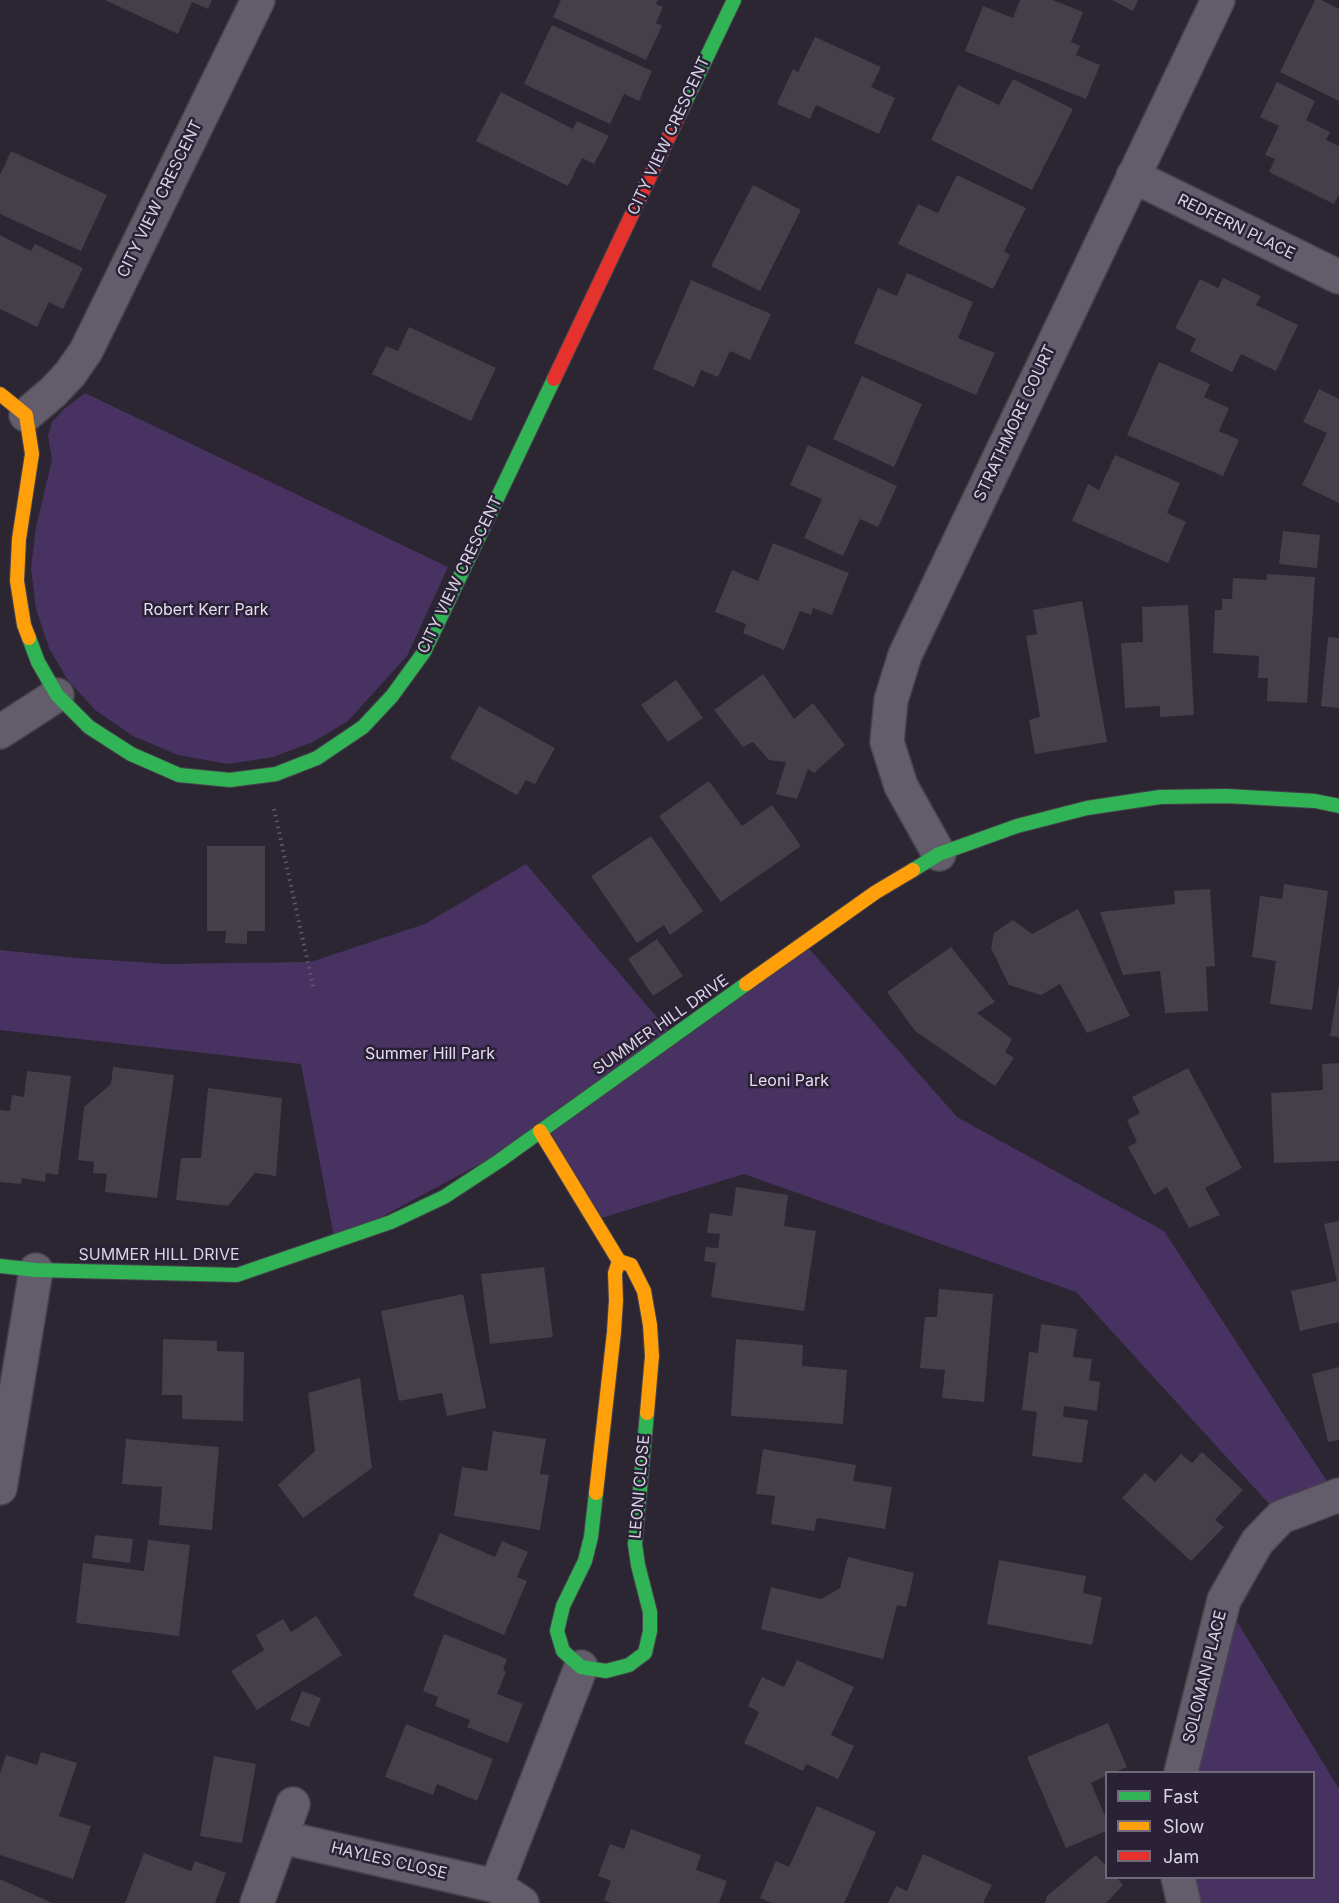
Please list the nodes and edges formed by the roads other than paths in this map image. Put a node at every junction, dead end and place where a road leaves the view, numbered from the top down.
1 (258, 0) edge
2 (734, 0) edge
3 (1218, 0) edge
4 (1133, 176) junction
5 (1339, 277) edge
6 (0, 394) edge
7 (26, 415) junction
8 (57, 695) junction
9 (0, 732) edge
10 (1339, 806) edge
11 (939, 854) junction
12 (540, 1131) junction
13 (619, 1262) junction
14 (0, 1266) edge
15 (36, 1270) junction
16 (0, 1488) edge
17 (1339, 1494) edge
18 (581, 1667) junction
19 (1181, 1771) edge
20 (293, 1804) dead end
21 (281, 1837) junction
22 (1178, 1879) edge
23 (509, 1895) edge
24 (257, 1903) edge
25 (1184, 1903) edge

1 - 7 street, CITY VIEW CRESCENT
2 - 8 street, CITY VIEW CRESCENT
3 - 4 street, STRATHMORE COURT
4 - 5 street, REDFERN PLACE
4 - 11 street, STRATHMORE COURT
6 - 7 street
7 - 8 street, CITY VIEW CRESCENT
8 - 9 street
10 - 11 street, SUMMER HILL DRIVE
11 - 12 street, SUMMER HILL DRIVE
12 - 13 street, LEONI CLOSE
12 - 15 street, SUMMER HILL DRIVE
13 - 18 street
13 - 18 street, LEONI CLOSE
14 - 15 street, SUMMER HILL DRIVE
15 - 16 street
17 - 19 street, SOLOMAN PLACE
18 - 23 street
20 - 21 street
21 - 23 street, HAYLES CLOSE
21 - 24 street
22 - 25 street

